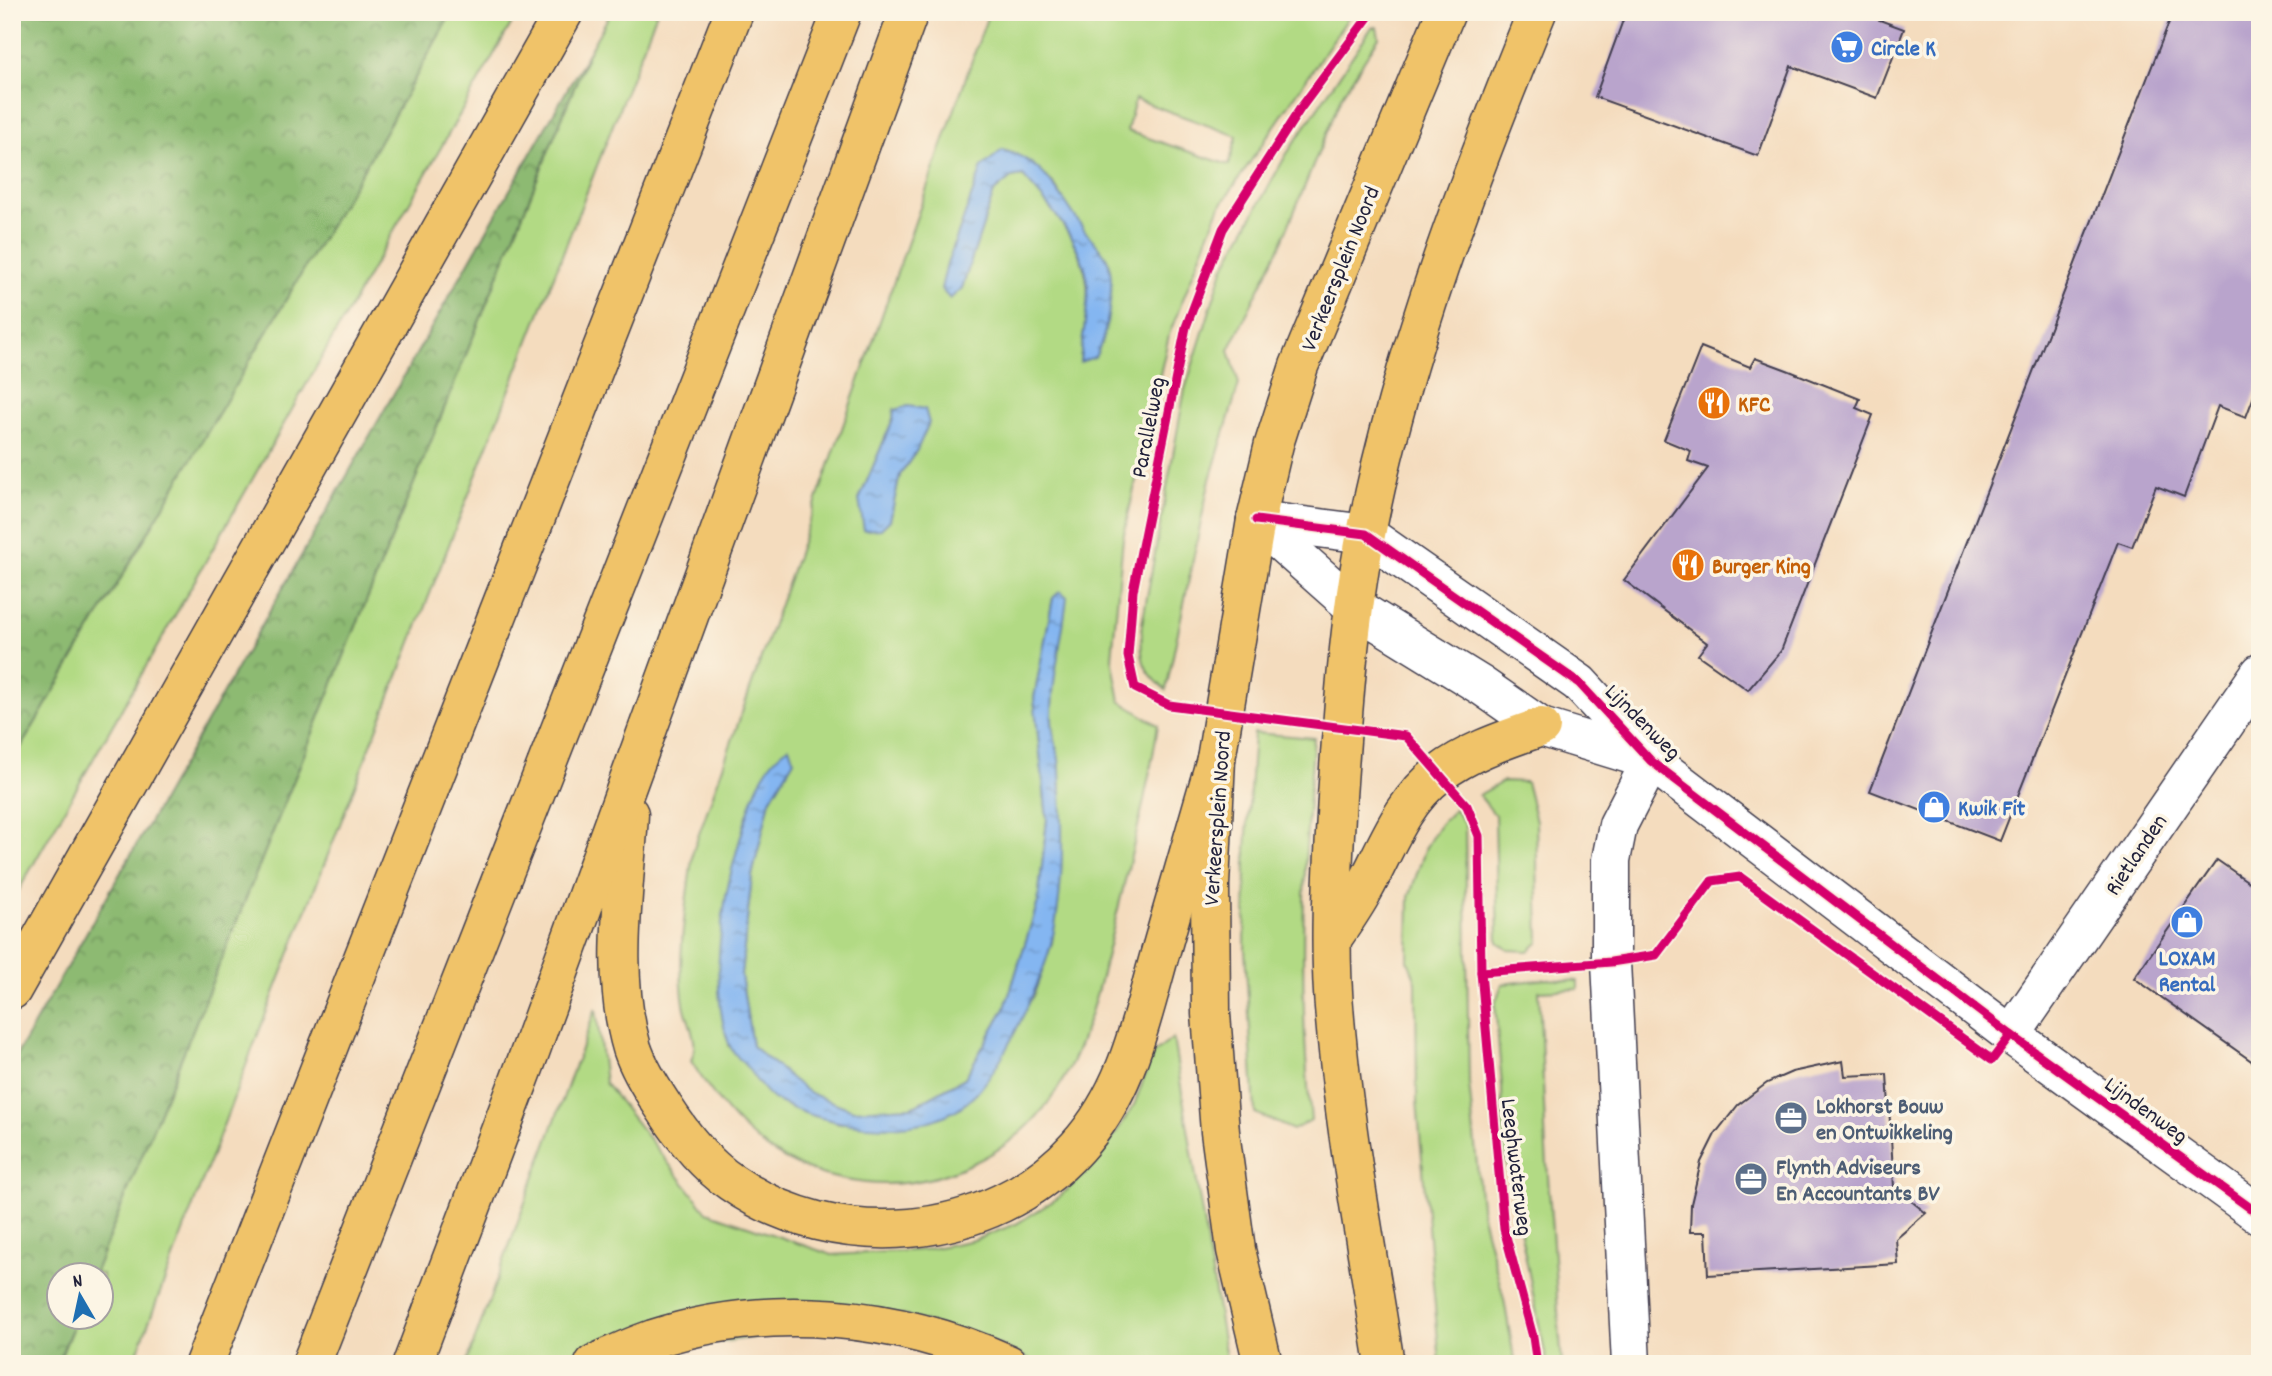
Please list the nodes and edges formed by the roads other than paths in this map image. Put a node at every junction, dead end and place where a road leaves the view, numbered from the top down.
1 (564, 12) edge
2 (734, 12) edge
3 (842, 12) edge
4 (909, 12) edge
5 (1446, 12) edge
6 (1537, 12) edge
7 (1256, 520) junction
8 (1366, 534) junction
9 (1354, 607) junction
10 (2260, 673) edge
11 (1541, 727) junction
12 (1216, 758) junction
13 (1651, 761) junction
14 (631, 777) junction
15 (1332, 939) junction
16 (12, 990) edge
17 (2011, 1035) junction
18 (2260, 1214) edge
19 (204, 1364) edge
20 (311, 1364) edge
21 (412, 1364) edge
22 (594, 1364) edge
23 (1008, 1364) edge
24 (1263, 1364) edge
25 (1385, 1364) edge
26 (1631, 1364) edge

1 - 16 main road
2 - 19 main road
3 - 20 main road
4 - 14 main road
5 - 7 main road, Verkeersplein Noord
6 - 8 main road
7 - 8 street, Lijndenweg
7 - 9 street, Lijndenweg
7 - 12 main road, Verkeersplein Noord
8 - 9 main road
8 - 13 street, Lijndenweg
9 - 11 street, Lijndenweg
9 - 15 main road
10 - 17 street, Rietlanden
11 - 13 street, Lijndenweg
11 - 15 main road
12 - 14 main road
12 - 24 main road, Verkeersplein Noord
13 - 17 street, Lijndenweg
13 - 26 street
14 - 21 main road
15 - 25 main road
17 - 18 street, Lijndenweg
22 - 23 main road

